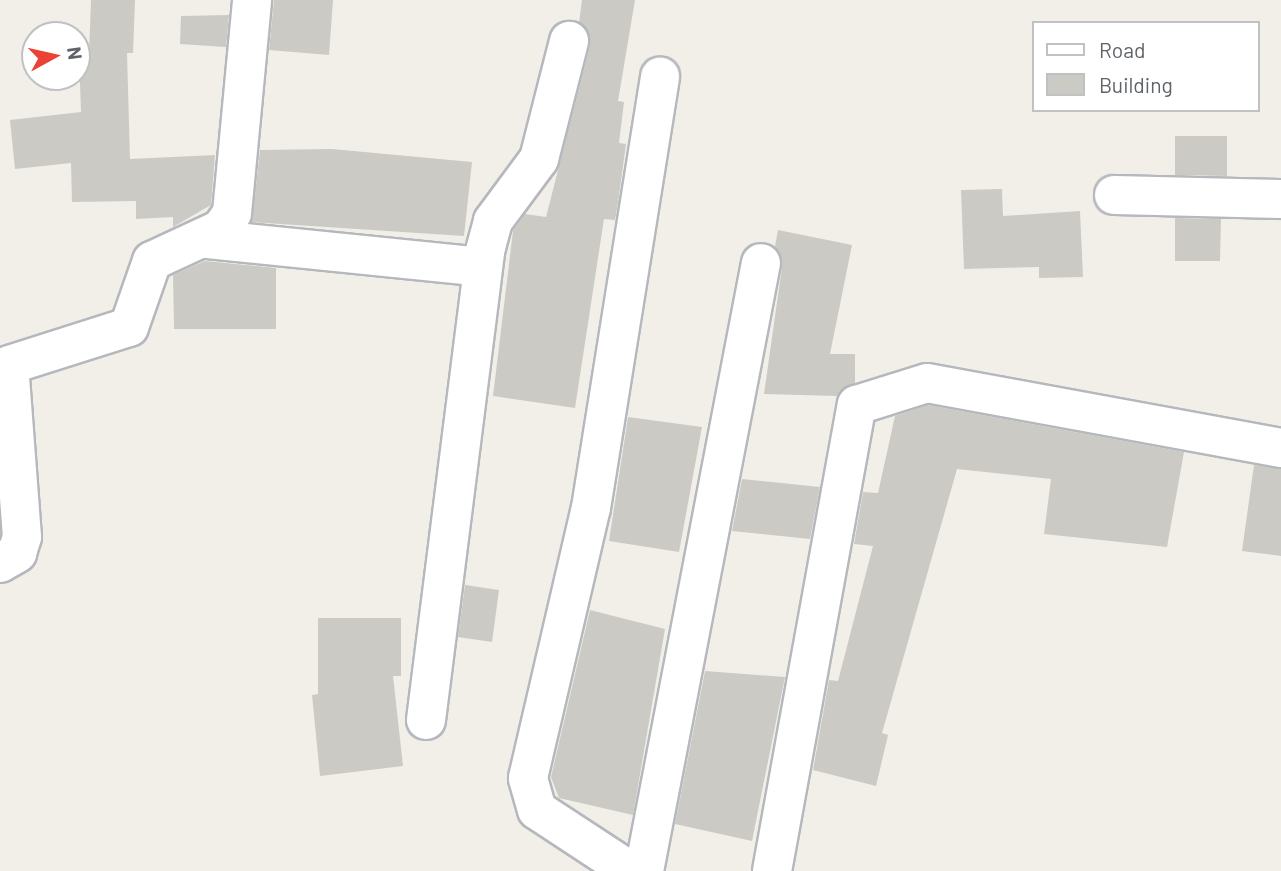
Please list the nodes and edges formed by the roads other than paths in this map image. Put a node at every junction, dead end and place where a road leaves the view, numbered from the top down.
1 (252, 0) edge
2 (569, 41) dead end
3 (660, 76) dead end
4 (1114, 195) dead end
5 (1281, 198) edge
6 (207, 239) junction
7 (761, 263) dead end
8 (483, 267) junction
9 (1281, 448) edge
10 (0, 563) edge
11 (426, 720) dead end
12 (630, 871) edge
13 (644, 871) edge
14 (772, 871) edge

1 - 6 street
2 - 8 street
3 - 12 street
4 - 5 street
6 - 8 street
6 - 10 street
7 - 13 street
8 - 11 street
9 - 14 street

